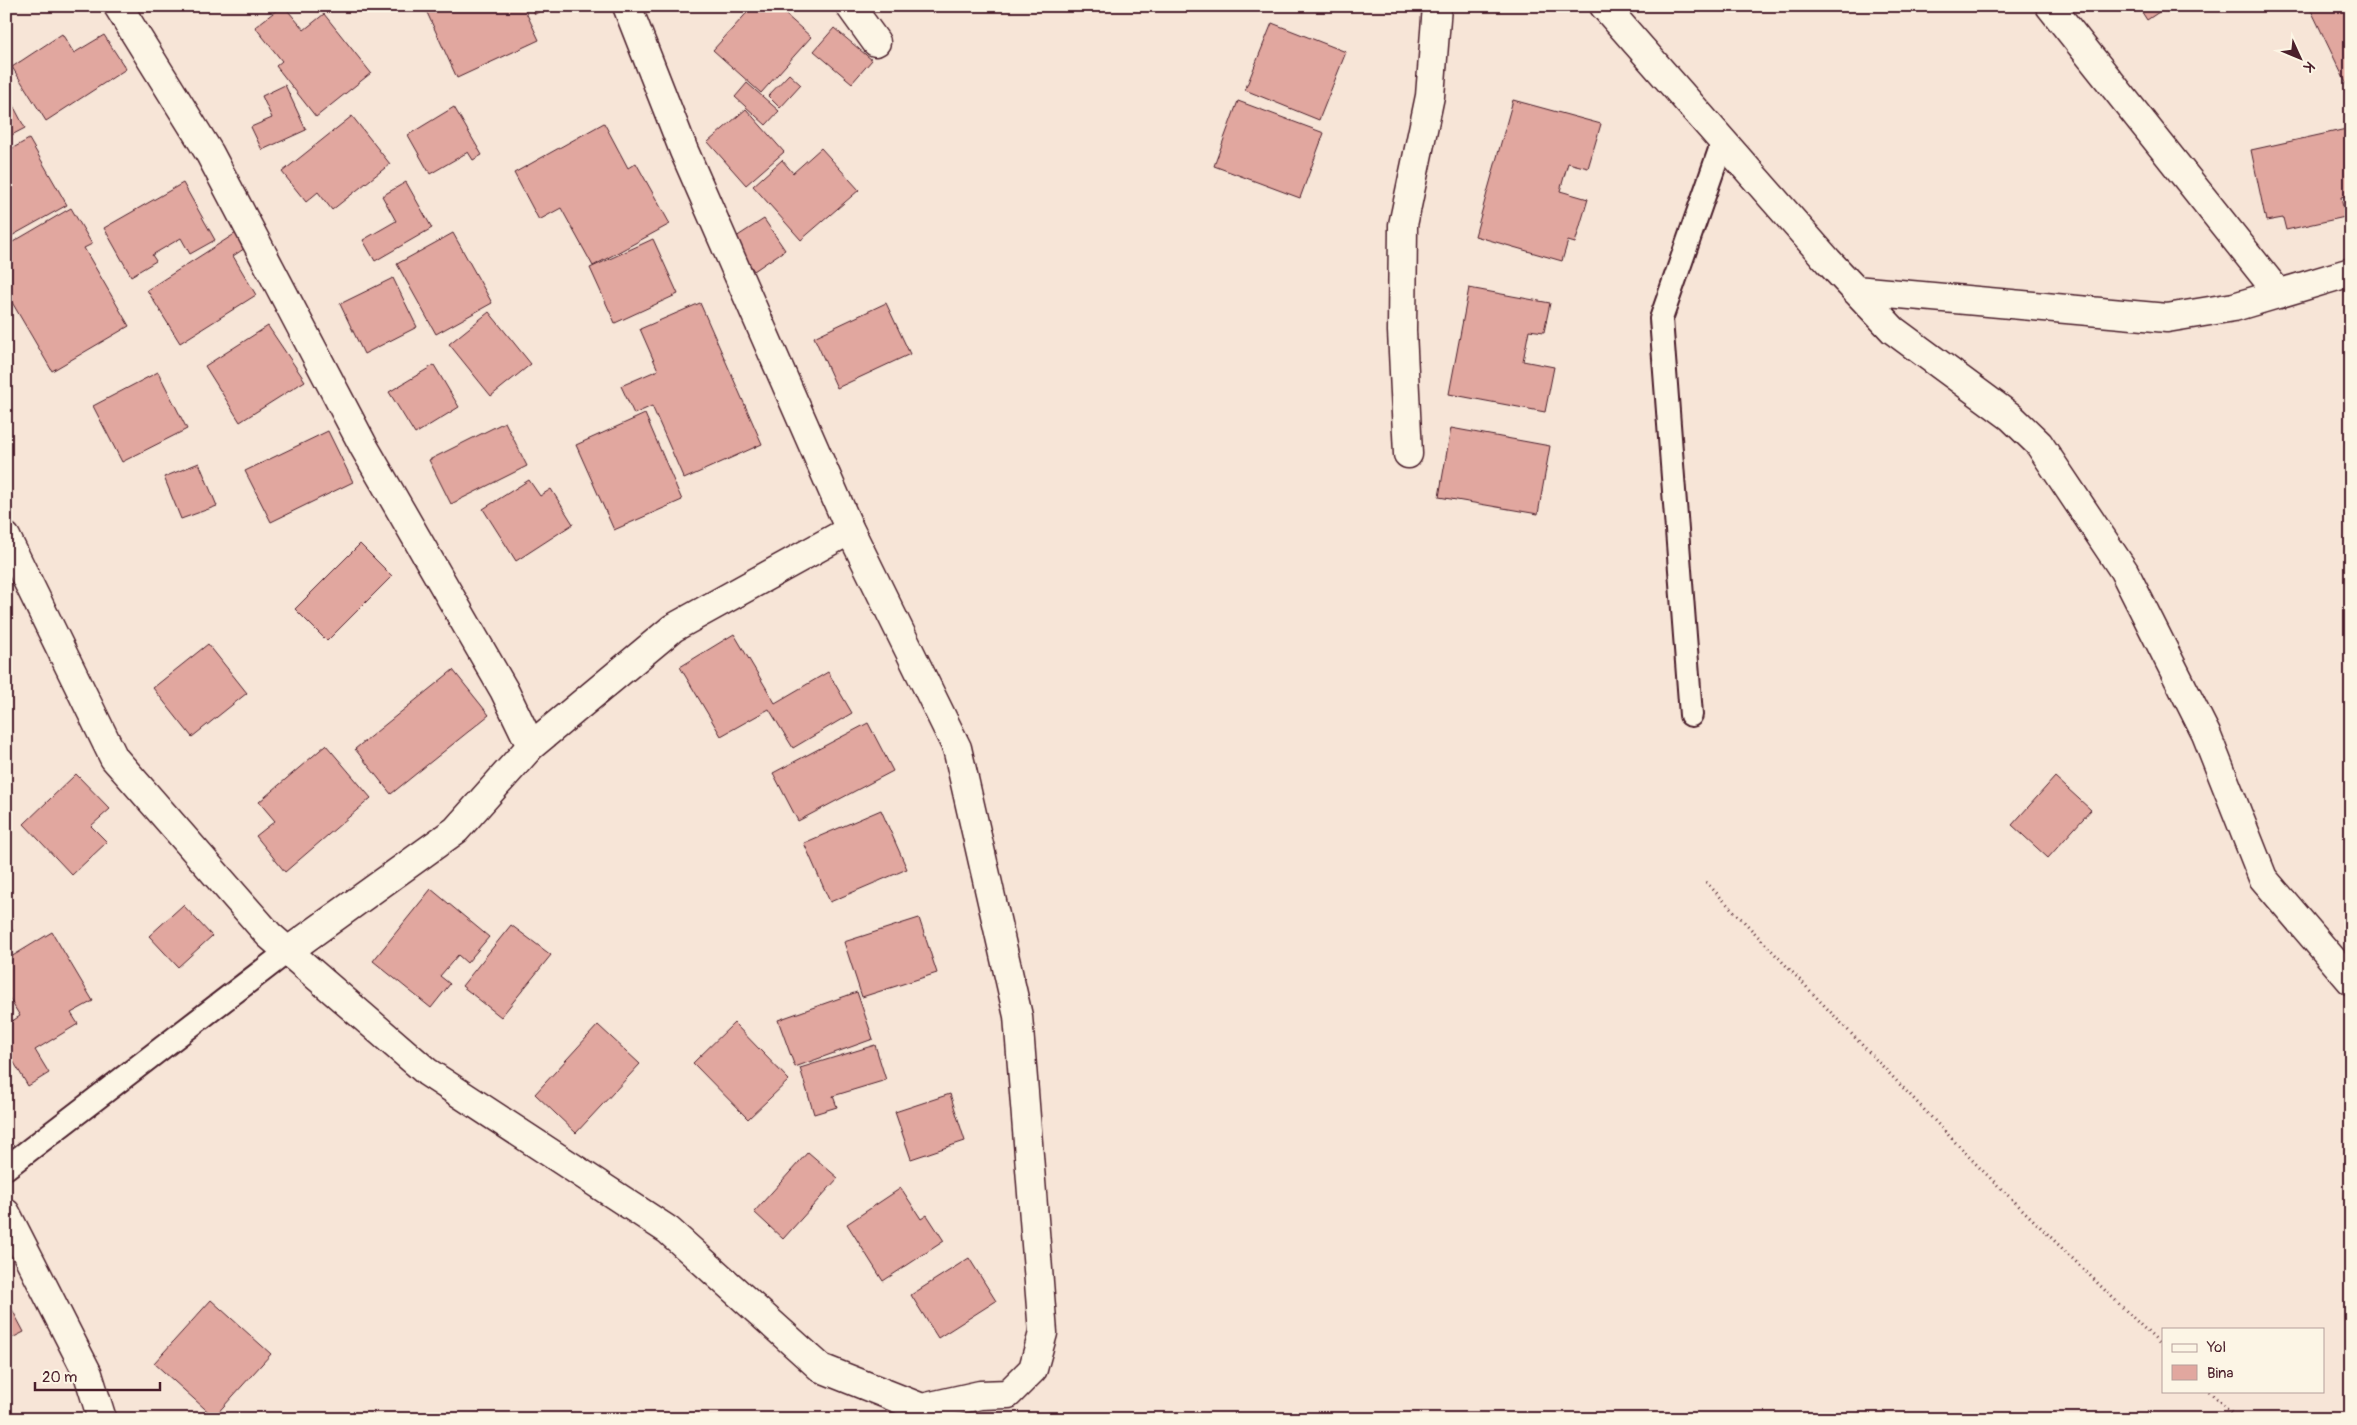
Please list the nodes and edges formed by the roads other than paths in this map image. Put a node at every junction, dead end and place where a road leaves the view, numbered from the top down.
1 (118, 6) edge
2 (627, 6) edge
3 (850, 6) edge
4 (1437, 6) edge
5 (1604, 6) edge
6 (2050, 6) edge
7 (876, 42) dead end
8 (1723, 141) junction
9 (2351, 272) edge
10 (1855, 290) junction
11 (2279, 294) junction
12 (1408, 454) dead end
13 (850, 530) junction
14 (6, 537) edge
15 (1691, 716) dead end
16 (531, 746) junction
17 (288, 952) junction
18 (2351, 981) edge
19 (6, 1168) edge
20 (6, 1213) edge
21 (925, 1413) edge
22 (102, 1419) edge

1 - 16 street
2 - 13 street
3 - 7 street
4 - 12 street
5 - 8 street
6 - 11 street
8 - 10 street
8 - 15 lane
9 - 11 street
10 - 11 street
10 - 18 street
13 - 16 street
13 - 21 street
14 - 17 street
16 - 17 street
17 - 19 lane
17 - 21 street
20 - 22 street

